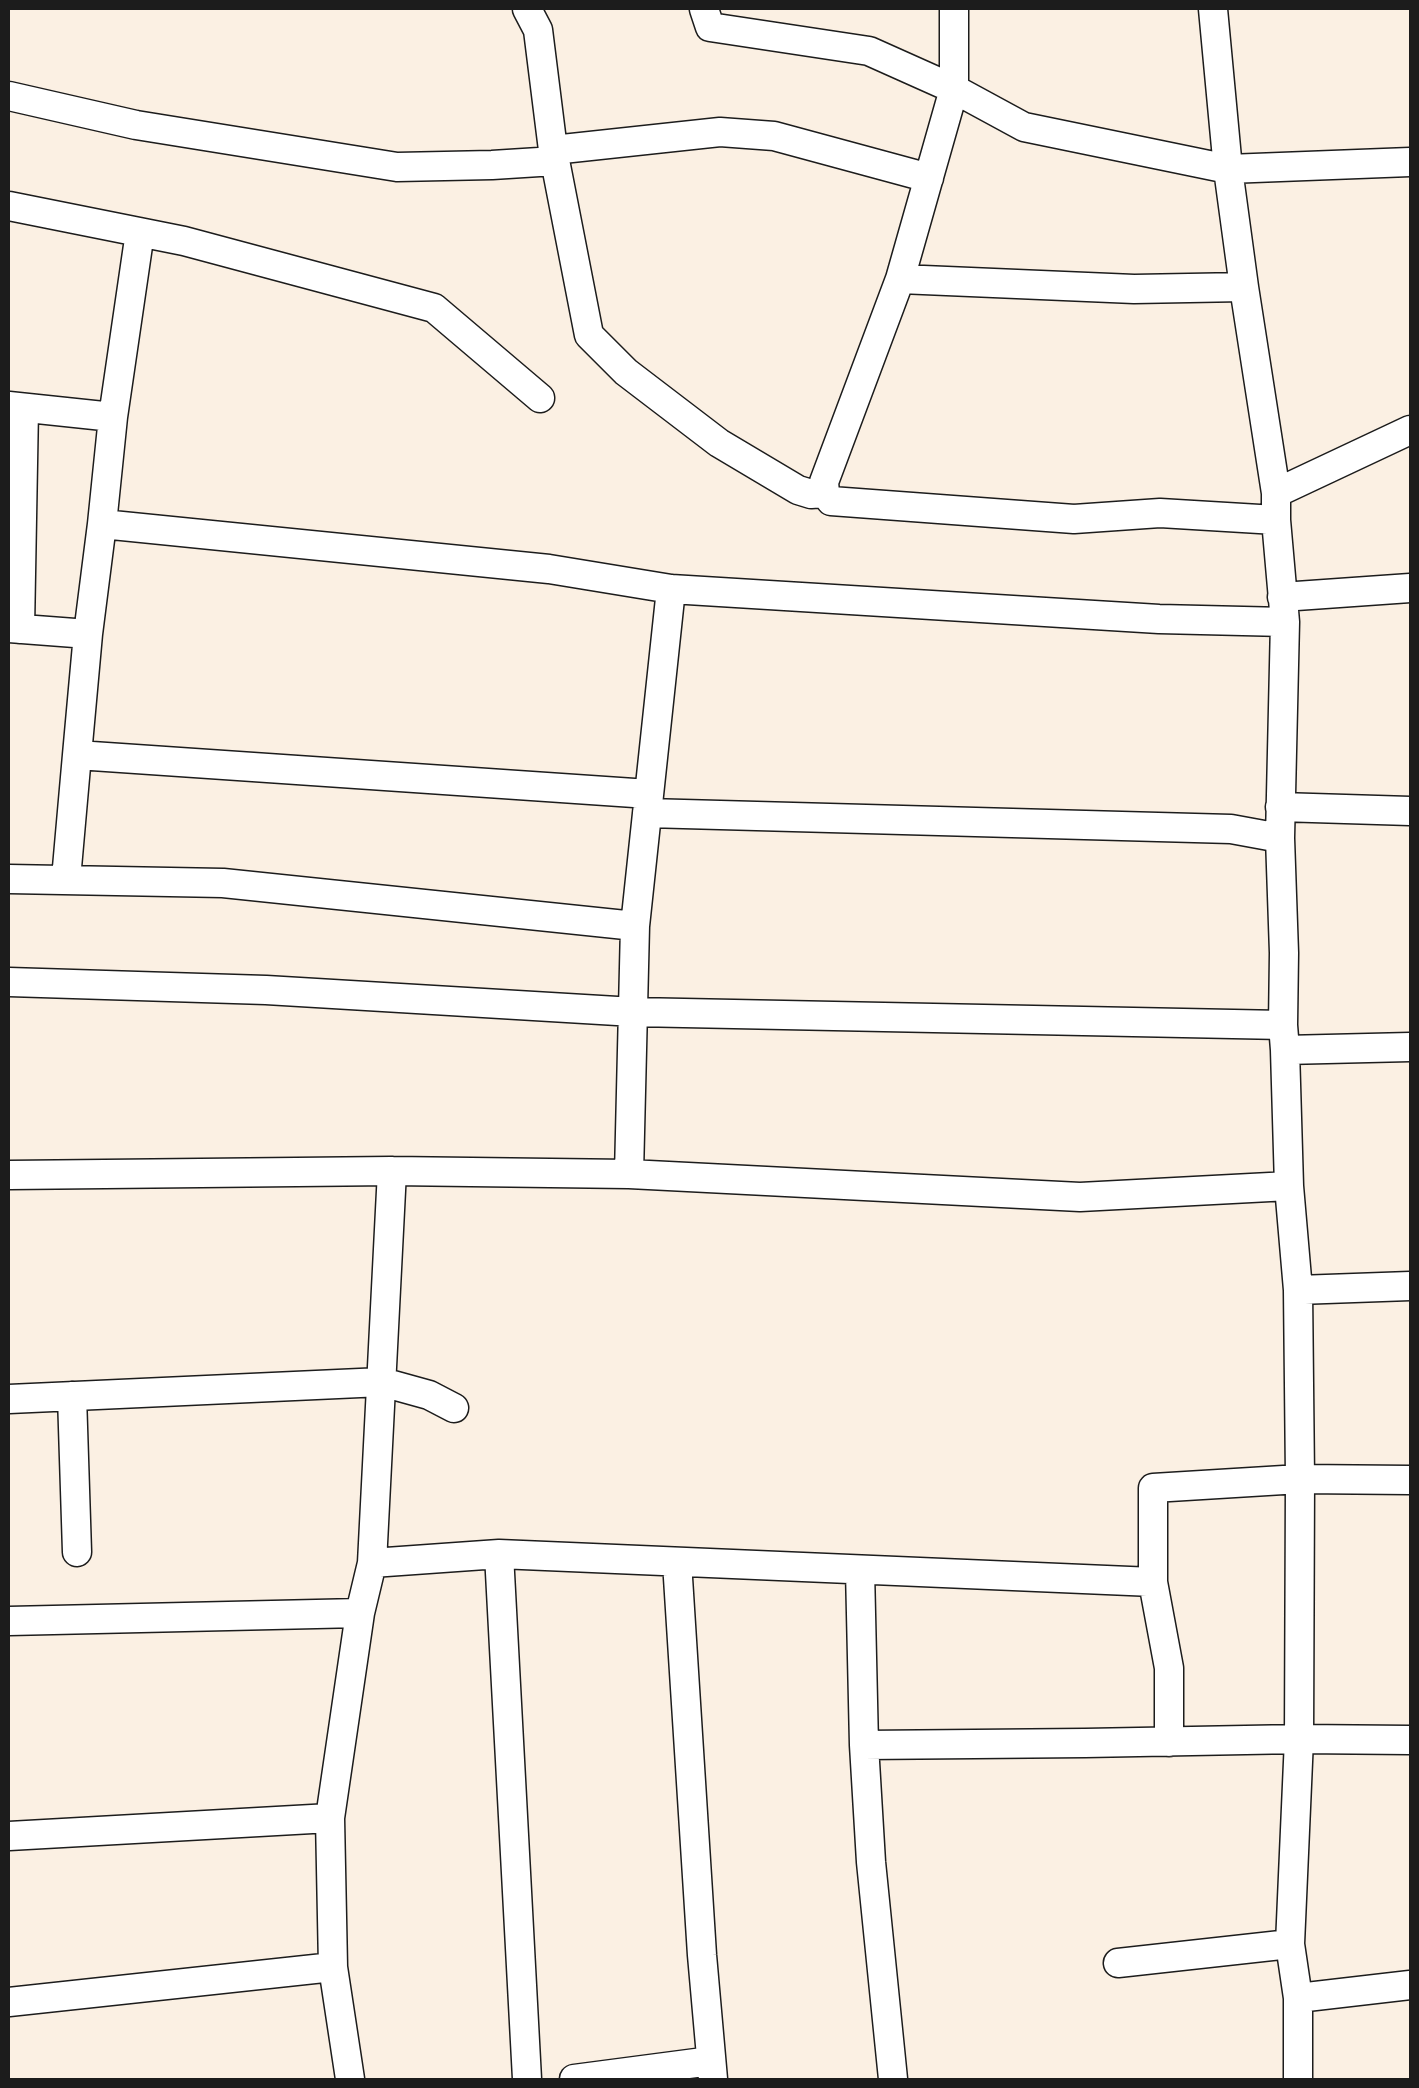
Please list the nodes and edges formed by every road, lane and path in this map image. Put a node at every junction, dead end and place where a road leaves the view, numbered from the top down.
1 (527, 9) edge
2 (704, 9) edge
3 (954, 9) edge
4 (1213, 9) edge
5 (954, 89) junction
6 (9, 96) edge
7 (554, 156) junction
8 (1410, 162) edge
9 (1228, 169) junction
10 (929, 178) junction
11 (9, 206) edge
12 (140, 232) junction
13 (900, 279) junction
14 (1244, 287) junction
15 (540, 398) dead end
16 (16, 407) edge
17 (114, 417) junction
18 (1410, 430) edge
19 (824, 492) junction
20 (1276, 493) junction
21 (1276, 520) junction
22 (102, 524) junction
23 (1410, 588) edge
24 (671, 589) junction
25 (1284, 610) junction
26 (15, 629) edge
27 (88, 634) junction
28 (77, 755) junction
29 (648, 803) junction
30 (1280, 807) junction
31 (1410, 811) edge
32 (1280, 838) junction
33 (66, 878) junction
34 (9, 879) edge
35 (636, 926) junction
36 (9, 982) edge
37 (634, 1012) junction
38 (1284, 1038) junction
39 (1410, 1047) edge
40 (392, 1171) junction
41 (629, 1174) junction
42 (9, 1175) edge
43 (1289, 1186) junction
44 (1410, 1286) edge
45 (1298, 1290) junction
46 (382, 1382) junction
47 (72, 1396) junction
48 (9, 1399) edge
49 (454, 1408) dead end
50 (1300, 1479) junction
51 (1410, 1480) edge
52 (77, 1552) dead end
53 (499, 1554) junction
54 (677, 1562) junction
55 (372, 1563) junction
56 (860, 1570) junction
57 (1152, 1582) junction
58 (360, 1613) junction
59 (9, 1621) edge
60 (1299, 1739) junction
61 (1410, 1740) edge
62 (1169, 1742) junction
63 (864, 1744) junction
64 (330, 1818) junction
65 (9, 1836) edge
66 (1290, 1944) junction
67 (1118, 1963) dead end
68 (333, 1967) junction
69 (1410, 1985) edge
70 (1298, 1998) junction
71 (9, 2002) edge
72 (712, 2070) edge
73 (350, 2079) edge
74 (527, 2079) edge
75 (574, 2079) edge
76 (893, 2079) edge
77 (1298, 2079) edge

1 - 7 street
2 - 5 street
3 - 5 street
4 - 9 street
5 - 9 street
5 - 10 street
6 - 7 street
7 - 10 street
7 - 19 street
8 - 9 street
9 - 14 street
10 - 13 street
11 - 12 street
12 - 15 street
12 - 17 street
13 - 14 street
13 - 19 street
14 - 20 street
16 - 17 street
16 - 26 street
17 - 22 street
18 - 20 street
19 - 21 street
20 - 21 street
21 - 25 street
22 - 24 street
22 - 27 street
23 - 25 street
24 - 25 street
24 - 29 street
25 - 30 street
26 - 27 street
27 - 28 street
28 - 29 street
28 - 33 street
29 - 32 street
29 - 35 street
30 - 31 street
30 - 32 street
32 - 38 street
33 - 34 street
33 - 35 street
35 - 37 street
36 - 37 street
37 - 38 street
37 - 41 street
38 - 39 street
38 - 43 street
40 - 41 street
40 - 42 street
40 - 46 street
41 - 43 street
43 - 45 street
44 - 45 street
45 - 50 street
46 - 47 street
46 - 49 street
46 - 55 street
47 - 48 street
47 - 52 street
50 - 51 street
50 - 57 street
50 - 60 street
53 - 54 street
53 - 55 street
53 - 74 street
54 - 56 street
54 - 72 street
55 - 58 street
56 - 57 street
56 - 63 street
57 - 62 street
58 - 59 street
58 - 64 street
60 - 61 street
60 - 62 street
60 - 66 street
62 - 63 street
63 - 76 street
64 - 65 street
64 - 68 street
66 - 67 street
66 - 70 street
68 - 71 street
68 - 73 street
69 - 70 street
70 - 77 street
72 - 75 street

